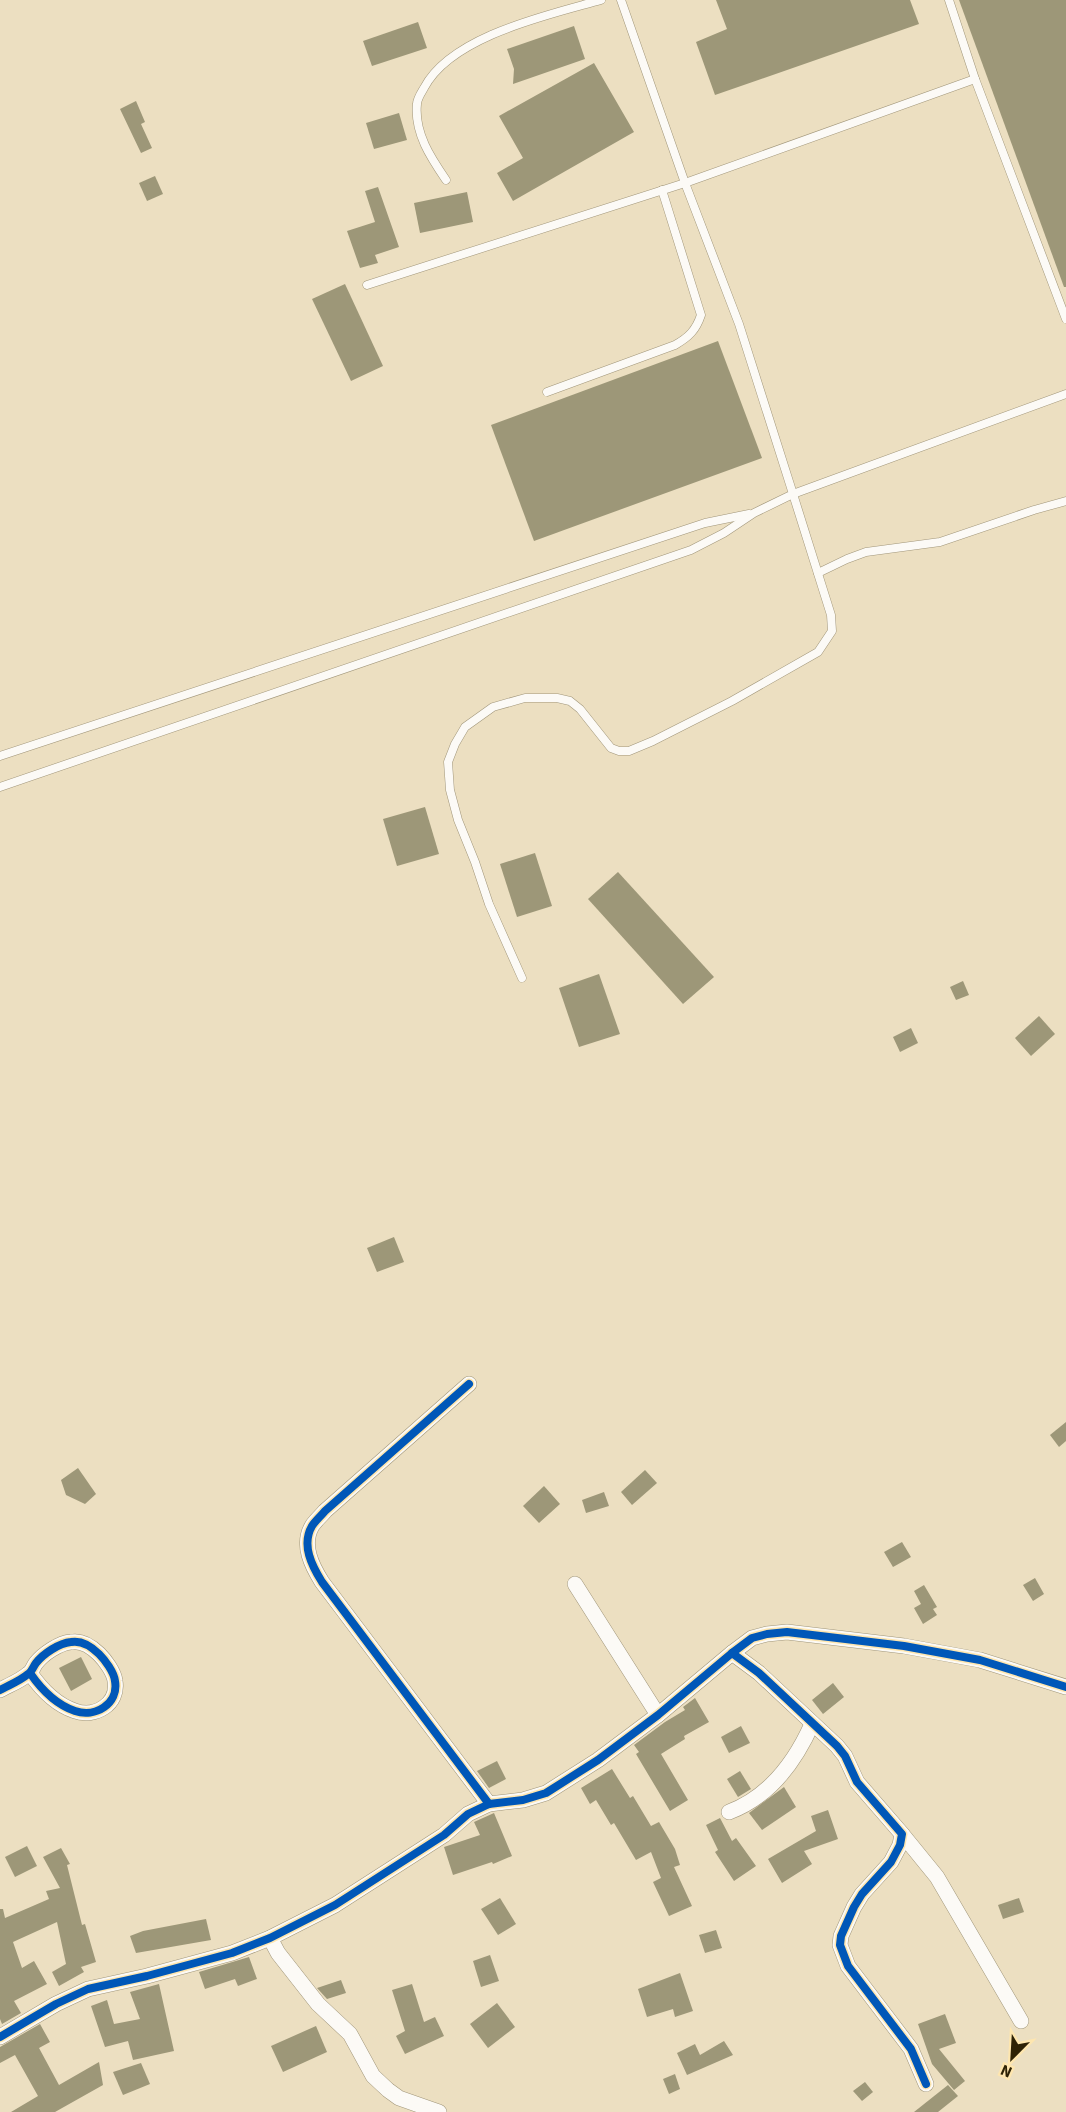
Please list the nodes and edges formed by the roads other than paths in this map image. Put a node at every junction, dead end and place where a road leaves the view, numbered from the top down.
1 (601, 0) edge
2 (621, 0) edge
3 (949, 0) edge
4 (975, 79) junction
5 (446, 180) dead end
6 (685, 183) junction
7 (662, 190) junction
8 (367, 285) dead end
9 (1066, 319) edge
10 (547, 392) dead end
11 (1066, 394) edge
12 (793, 494) junction
13 (1066, 501) edge
14 (754, 513) junction
15 (818, 573) junction
16 (0, 756) edge
17 (0, 787) edge
18 (522, 978) dead end
19 (469, 1384) dead end
20 (575, 1584) dead end
21 (732, 1653) junction
22 (30, 1673) junction
23 (1066, 1687) edge
24 (0, 1690) edge
25 (658, 1715) junction
26 (812, 1724) junction
27 (489, 1804) junction
28 (729, 1812) dead end
29 (902, 1834) junction
30 (270, 1938) junction
31 (1021, 2021) dead end
32 (0, 2037) edge
33 (926, 2084) dead end
34 (439, 2112) edge

1 - 5 lane
2 - 6 lane
3 - 4 lane
4 - 6 lane
4 - 9 lane
6 - 7 lane
6 - 12 lane
7 - 8 lane
7 - 10 lane
11 - 12 lane
12 - 14 lane
12 - 15 lane
13 - 15 lane
14 - 16 lane
14 - 17 lane
15 - 18 lane
19 - 27 street
20 - 25 street
21 - 23 street
21 - 25 street
21 - 26 street
22 - 22 street
22 - 24 street
25 - 27 street
26 - 28 street
26 - 29 street
27 - 30 street
29 - 31 street
29 - 33 street
30 - 32 street
30 - 34 street

